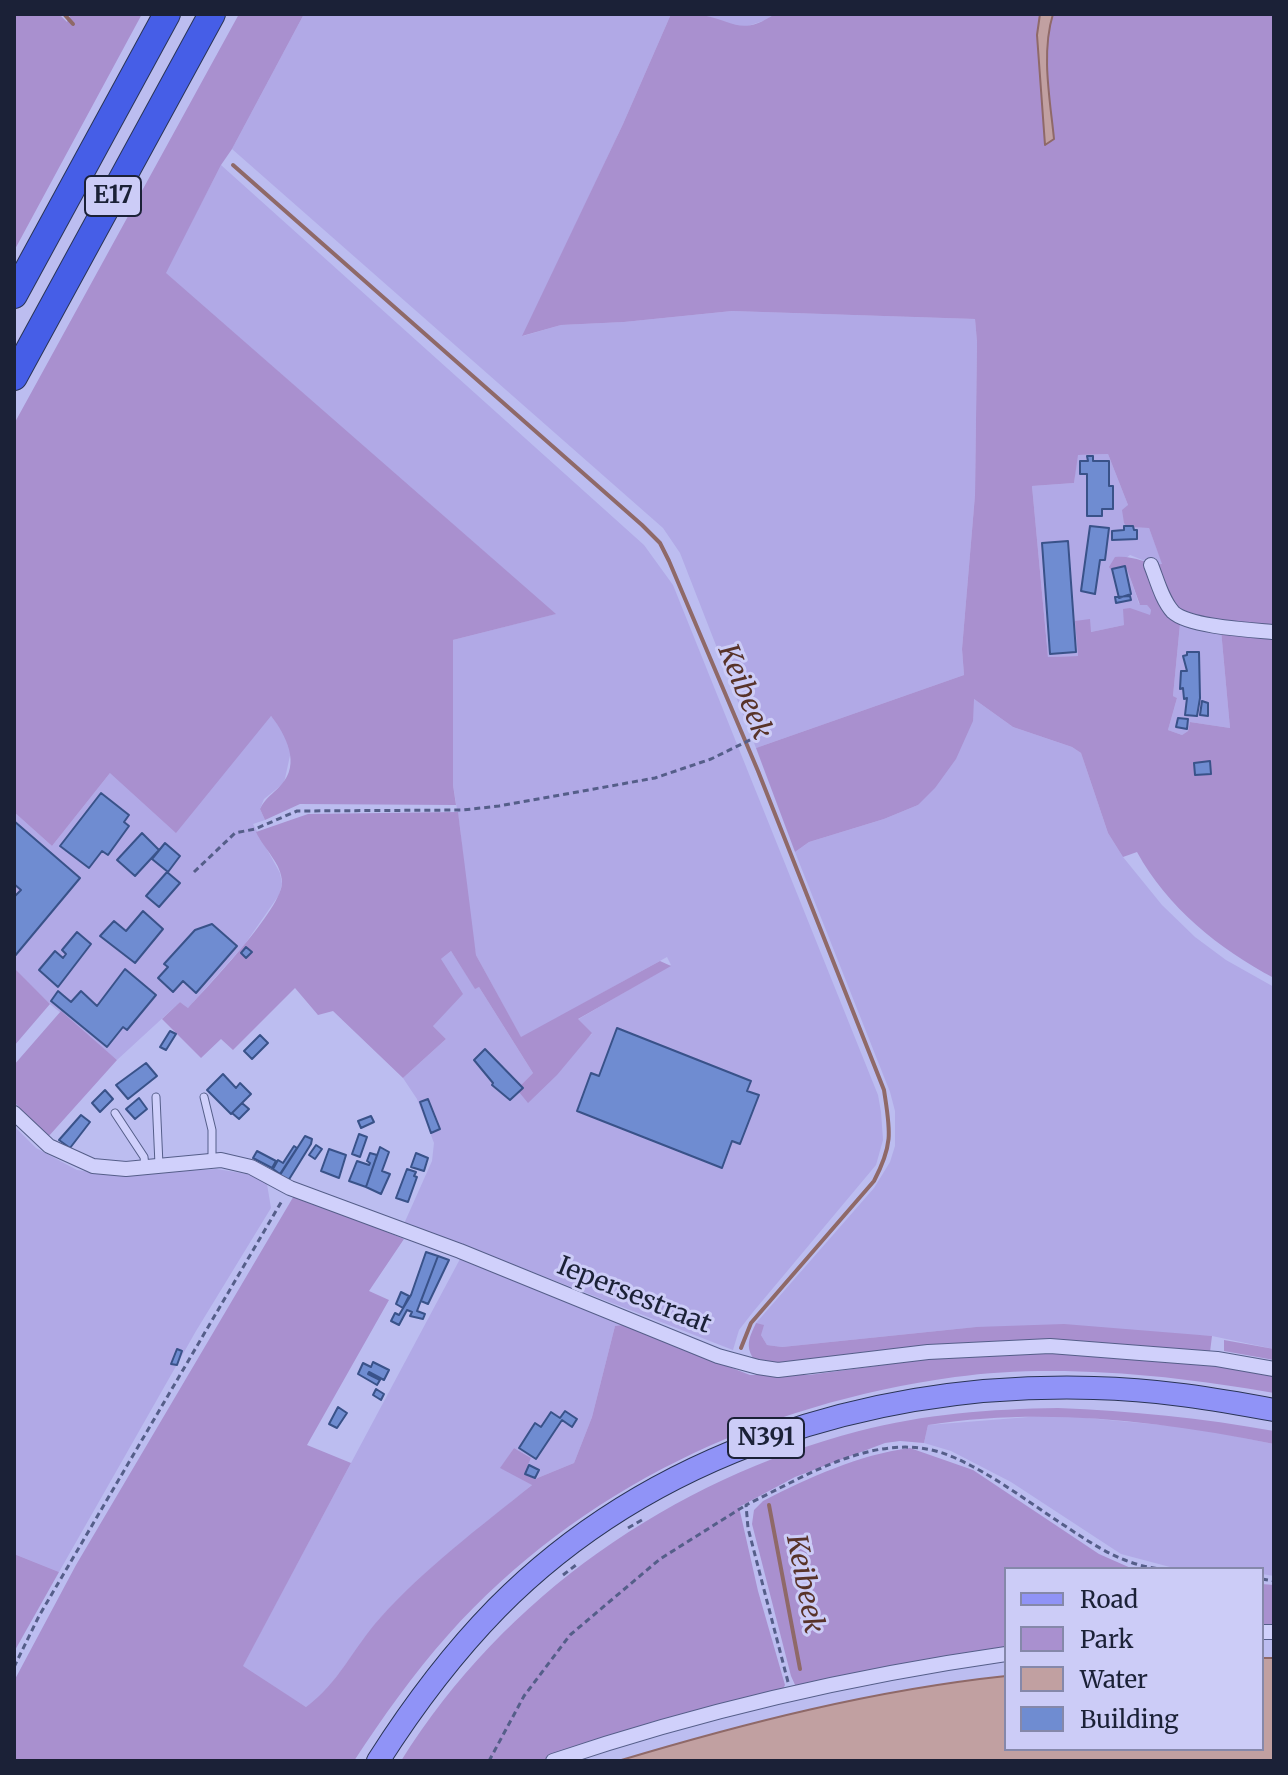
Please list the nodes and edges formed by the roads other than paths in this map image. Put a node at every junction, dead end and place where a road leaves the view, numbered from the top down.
1 (167, 14) edge
2 (212, 14) edge
3 (14, 295) edge
4 (14, 377) edge
5 (1151, 565) dead end
6 (1274, 632) edge
7 (156, 1097) dead end
8 (204, 1097) dead end
9 (14, 1113) edge
10 (115, 1113) dead end
11 (212, 1160) junction
12 (152, 1166) junction
13 (1274, 1369) edge
14 (1274, 1410) edge
15 (1004, 1654) edge
16 (378, 1761) edge
17 (553, 1761) edge

1 - 3 highway, E17
2 - 4 highway, E17
5 - 6 street
7 - 12 lane
8 - 11 lane
9 - 12 street, Iepersestraat
10 - 12 lane
11 - 12 street, Iepersestraat
11 - 13 street, Iepersestraat
14 - 16 main road, N391
15 - 17 street

